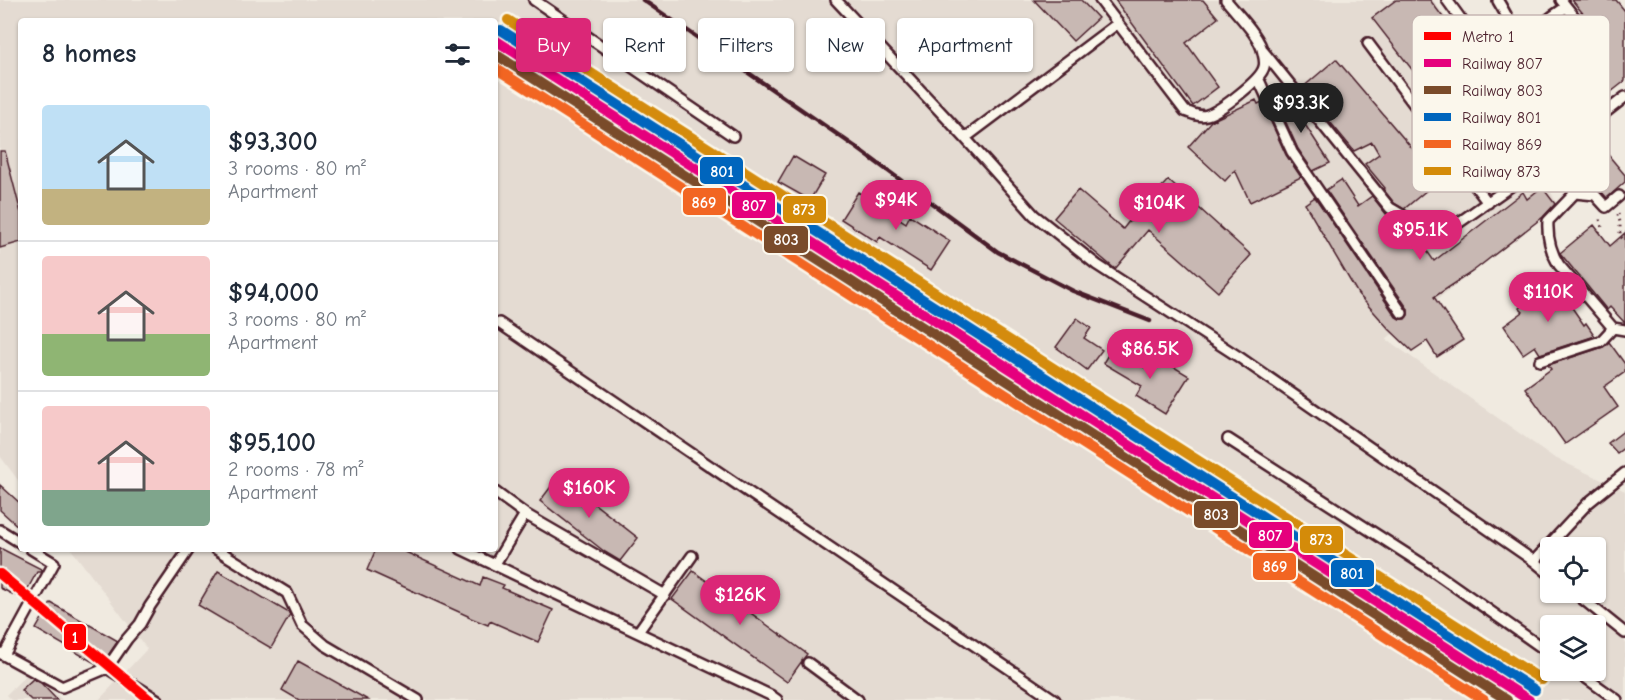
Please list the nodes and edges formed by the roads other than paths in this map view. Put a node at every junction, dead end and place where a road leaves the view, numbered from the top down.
1 (534, 0) edge
2 (836, 0) edge
3 (1100, 0) edge
4 (1226, 0) edge
5 (1447, 0) edge
6 (1498, 1) edge
7 (1563, 3) edge
8 (1458, 15) edge
9 (1506, 15) edge
10 (1552, 15) edge
11 (1573, 15) edge
12 (1118, 23) junction
13 (1368, 43) dead end
14 (1263, 51) junction
15 (1258, 78) junction
16 (1625, 97) edge
17 (1412, 102) edge
18 (1610, 109) edge
19 (733, 136) dead end
20 (965, 138) junction
21 (1480, 192) edge
22 (1503, 192) edge
23 (1575, 193) joint
24 (1616, 199) road end
25 (1488, 203) junction
26 (1402, 313) dead end
27 (499, 323) dead end
28 (1613, 328) junction
29 (1625, 330) edge
30 (1539, 361) dead end
31 (1228, 439) dead end
32 (1625, 473) edge
33 (498, 494) edge
34 (525, 514) junction
35 (0, 530) edge
36 (18, 541) edge
37 (36, 552) edge
38 (187, 552) edge
39 (221, 552) edge
40 (468, 552) edge
41 (692, 556) dead end
42 (1534, 561) junction
43 (495, 564) junction
44 (1540, 566) edge
45 (664, 595) junction
46 (1588, 603) edge
47 (638, 632) junction
48 (1625, 633) edge
49 (1540, 646) edge
50 (2, 654) edge
51 (808, 663) dead end
52 (107, 668) junction
53 (1590, 681) edge
54 (158, 700) edge
55 (418, 700) edge
56 (777, 700) edge
57 (858, 700) edge
58 (1055, 700) edge
59 (1617, 700) edge

1 - 19 lane
2 - 20 lane
3 - 12 lane
4 - 14 lane
5 - 8 lane
6 - 9 lane
7 - 10 lane
7 - 11 lane
12 - 15 lane
12 - 20 lane
13 - 17 lane
14 - 15 lane
14 - 25 lane
15 - 26 lane
16 - 18 lane
20 - 42 lane
21 - 25 lane
22 - 25 lane
23 - 24 lane
23 - 28 lane
27 - 58 lane
28 - 29 lane
28 - 30 lane
31 - 49 lane
32 - 42 lane
33 - 34 lane
34 - 43 lane
34 - 45 lane
35 - 36 lane
37 - 50 lane
38 - 52 lane
39 - 55 lane
40 - 43 lane
41 - 45 lane
42 - 44 lane
43 - 47 lane
45 - 47 lane
46 - 48 lane
47 - 56 lane
50 - 52 lane
51 - 57 lane
52 - 54 lane
53 - 59 lane

